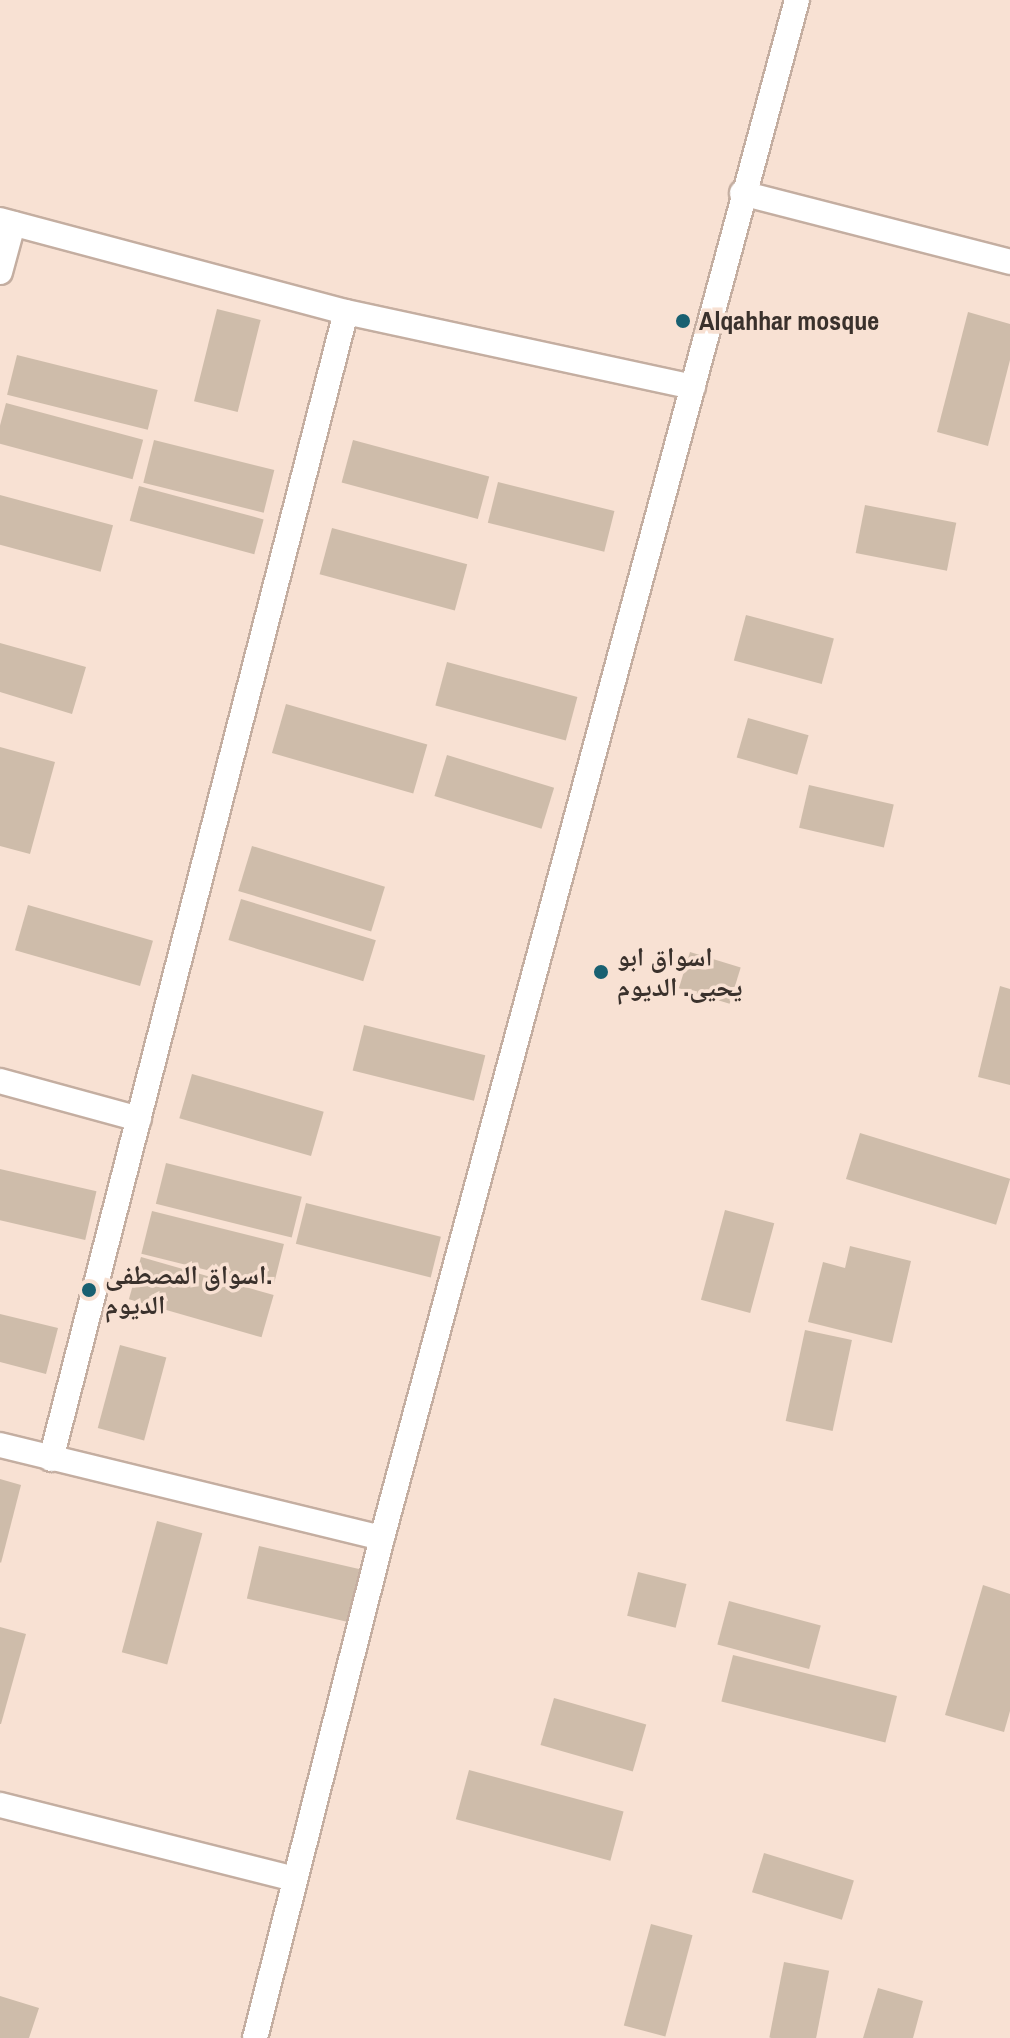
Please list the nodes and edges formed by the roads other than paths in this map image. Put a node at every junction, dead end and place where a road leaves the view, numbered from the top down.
1 (797, 0) edge
2 (742, 193) junction
3 (6, 222) edge
4 (1010, 262) edge
5 (0, 272) edge
6 (346, 312) junction
7 (693, 387) junction
8 (0, 1081) edge
9 (139, 1119) junction
10 (0, 1445) edge
11 (51, 1459) junction
12 (382, 1538) junction
13 (0, 1805) edge
14 (294, 1879) junction
15 (255, 2038) edge

1 - 2 street
2 - 4 street
2 - 7 street
3 - 5 street
3 - 6 street
6 - 7 street
6 - 9 street
7 - 12 street
8 - 9 street
9 - 11 street
10 - 11 street
11 - 12 street
12 - 14 street
13 - 14 street
14 - 15 street

